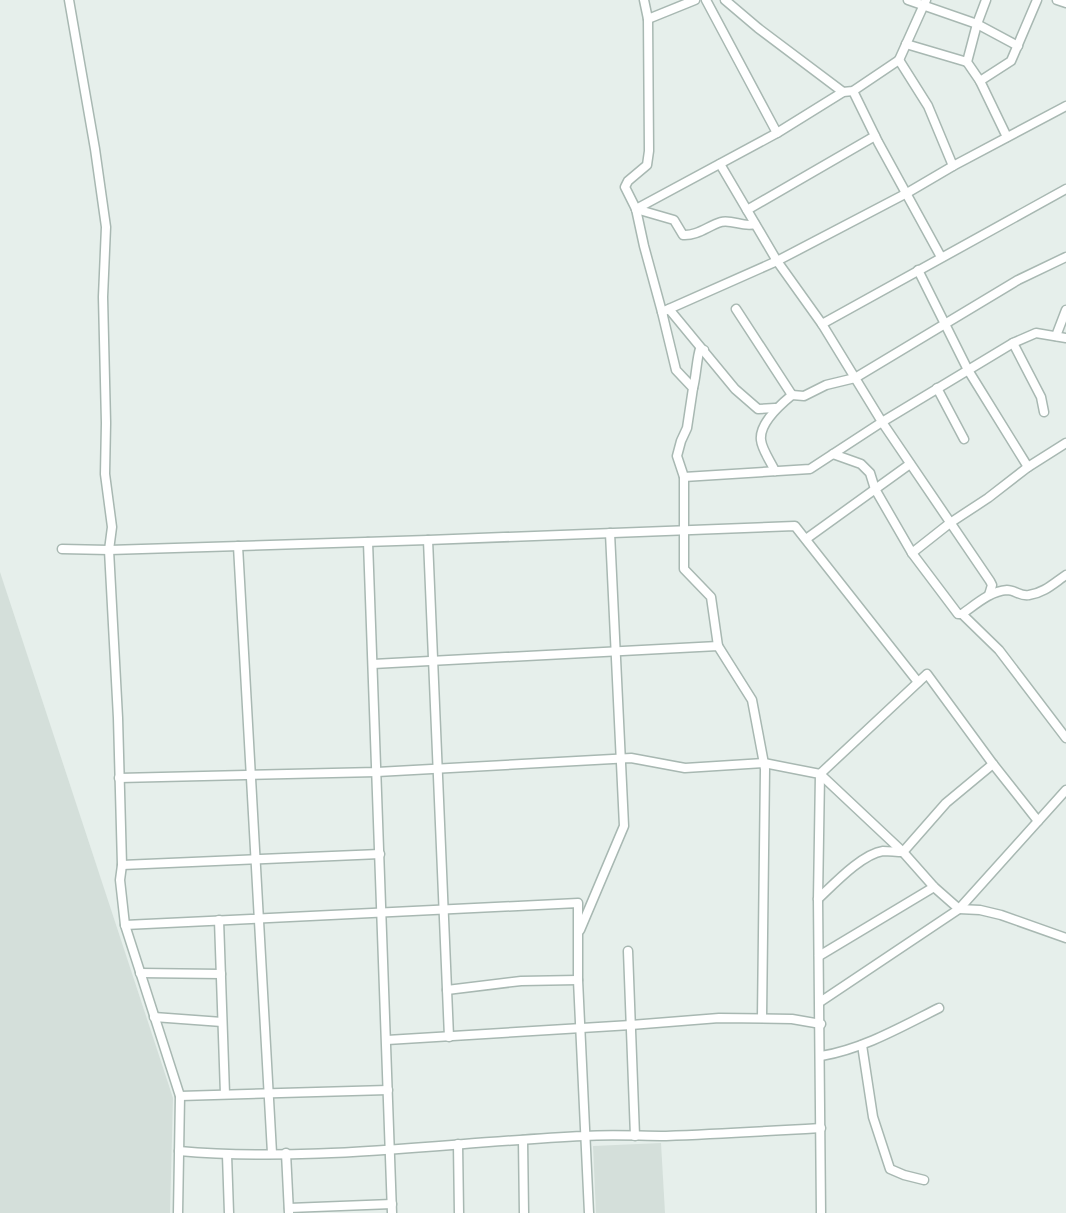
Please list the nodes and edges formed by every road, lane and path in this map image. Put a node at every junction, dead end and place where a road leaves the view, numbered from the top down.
1 (69, 0) edge
2 (644, 0) edge
3 (695, 0) edge
4 (706, 0) edge
5 (725, 0) edge
6 (908, 0) edge
7 (986, 0) edge
8 (1037, 0) edge
9 (1056, 0) edge
10 (925, 3) edge
11 (1066, 3) edge
12 (648, 19) junction
13 (977, 24) junction
14 (906, 44) junction
15 (1018, 46) junction
16 (899, 60) junction
17 (967, 62) junction
18 (980, 81) junction
19 (853, 91) junction
20 (843, 92) junction
21 (1066, 106) edge
22 (777, 133) junction
23 (875, 136) junction
24 (1007, 137) junction
25 (720, 164) junction
26 (953, 166) junction
27 (1066, 191) edge
28 (907, 193) junction
29 (636, 210) junction
30 (747, 210) junction
31 (755, 224) junction
32 (1066, 256) edge
33 (941, 257) junction
34 (777, 261) junction
35 (918, 270) junction
36 (736, 309) dead end
37 (665, 310) junction
38 (1066, 310) edge
39 (822, 324) junction
40 (946, 324) junction
41 (1056, 336) junction
42 (1066, 338) edge
43 (1013, 343) junction
44 (704, 350) junction
45 (968, 370) junction
46 (855, 378) junction
47 (693, 388) junction
48 (937, 388) junction
49 (792, 394) junction
50 (776, 408) junction
51 (1044, 412) dead end
52 (882, 422) junction
53 (964, 439) dead end
54 (1066, 443) edge
55 (833, 454) junction
56 (910, 464) junction
57 (1028, 467) junction
58 (775, 471) junction
59 (684, 477) junction
60 (875, 489) junction
61 (950, 523) junction
62 (682, 530) junction
63 (610, 533) junction
64 (806, 539) junction
65 (428, 540) junction
66 (368, 542) junction
67 (238, 546) junction
68 (62, 549) dead end
69 (109, 550) junction
70 (912, 553) junction
71 (1066, 575) edge
72 (989, 595) junction
73 (962, 614) junction
74 (718, 646) junction
75 (616, 651) junction
76 (433, 661) junction
77 (373, 664) junction
78 (918, 682) junction
79 (1066, 738) edge
80 (621, 759) junction
81 (764, 763) junction
82 (993, 764) junction
83 (438, 768) junction
84 (377, 772) junction
85 (819, 774) junction
86 (251, 775) junction
87 (119, 778) junction
88 (1066, 790) edge
89 (1038, 821) junction
90 (903, 852) junction
91 (380, 854) junction
92 (256, 859) junction
93 (122, 865) junction
94 (934, 887) junction
95 (818, 899) junction
96 (444, 909) junction
97 (959, 909) junction
98 (382, 912) junction
99 (259, 918) junction
100 (219, 920) junction
101 (125, 924) junction
102 (579, 933) junction
103 (1066, 938) edge
104 (628, 951) dead end
105 (819, 956) junction
106 (140, 973) junction
107 (220, 974) junction
108 (578, 980) junction
109 (447, 990) junction
110 (820, 1002) junction
111 (939, 1008) dead end
112 (154, 1017) junction
113 (762, 1017) junction
114 (222, 1022) junction
115 (820, 1024) junction
116 (631, 1025) junction
117 (580, 1028) junction
118 (449, 1037) junction
119 (387, 1040) junction
120 (862, 1045) junction
121 (821, 1056) junction
122 (388, 1090) junction
123 (269, 1093) junction
124 (225, 1094) junction
125 (180, 1095) junction
126 (821, 1128) junction
127 (586, 1135) junction
128 (635, 1136) junction
129 (523, 1140) junction
130 (458, 1144) junction
131 (391, 1149) junction
132 (179, 1151) junction
133 (272, 1153) junction
134 (286, 1153) junction
135 (227, 1155) junction
136 (924, 1180) dead end
137 (392, 1208) edge
138 (289, 1210) edge
139 (178, 1213) edge
140 (229, 1213) edge
141 (459, 1213) edge
142 (524, 1213) edge
143 (589, 1213) edge
144 (821, 1213) edge

1 - 69 street
2 - 12 street
3 - 12 street
4 - 22 street
5 - 20 street
6 - 10 street
7 - 13 street
8 - 15 street
9 - 11 street
10 - 13 street
10 - 14 street
12 - 29 street
13 - 15 street
13 - 17 street
14 - 16 street
14 - 17 street
15 - 18 street
16 - 19 street
16 - 26 street
17 - 18 street
18 - 24 street
19 - 20 street
19 - 23 street
20 - 22 street
21 - 24 street
22 - 25 street
23 - 28 street
23 - 30 street
24 - 26 street
25 - 29 street
25 - 30 street
26 - 28 street
27 - 33 street
28 - 33 street
28 - 34 street
29 - 31 street
29 - 37 street
30 - 31 street
31 - 34 street
32 - 40 street
33 - 35 street
34 - 37 street
34 - 39 street
35 - 39 street
35 - 40 street
36 - 49 street
37 - 44 street
37 - 47 street
38 - 41 street
39 - 46 street
40 - 45 street
40 - 46 street
41 - 42 street
41 - 43 street
43 - 45 street
43 - 51 street
44 - 47 street
44 - 50 street
45 - 48 street
45 - 57 street
46 - 49 street
46 - 52 street
47 - 59 street
48 - 52 street
48 - 53 street
49 - 50 street
50 - 58 street
52 - 55 street
52 - 56 street
54 - 57 street
55 - 58 street
55 - 60 street
56 - 60 street
56 - 61 street
57 - 61 street
58 - 59 street
59 - 62 street
60 - 64 street
60 - 70 street
61 - 70 street
61 - 72 street
62 - 63 street
62 - 64 street
62 - 74 street
63 - 65 street
63 - 75 street
64 - 78 street
65 - 66 street
65 - 76 street
66 - 67 street
66 - 77 street
67 - 69 street
67 - 86 street
68 - 69 street
69 - 87 street
70 - 73 street
71 - 72 street
72 - 73 street
73 - 79 street
74 - 75 street
74 - 81 street
75 - 76 street
75 - 80 street
76 - 77 street
76 - 83 street
77 - 84 street
78 - 82 street
78 - 85 street
80 - 81 street
80 - 83 street
80 - 102 street
81 - 85 street
81 - 113 street
82 - 89 street
82 - 90 street
83 - 84 street
83 - 96 street
84 - 86 street
84 - 91 street
85 - 90 street
85 - 95 street
86 - 87 street
86 - 92 street
87 - 93 street
88 - 89 street
89 - 97 street
90 - 94 street
90 - 95 street
91 - 92 street
91 - 98 street
92 - 93 street
92 - 99 street
93 - 101 street
94 - 97 street
94 - 105 street
95 - 105 street
96 - 98 street
96 - 102 street
96 - 109 street
97 - 103 street
97 - 110 street
98 - 99 street
98 - 119 street
99 - 100 street
99 - 123 street
100 - 101 street
100 - 107 street
101 - 106 street
102 - 108 street
104 - 116 street
105 - 110 street
106 - 107 street
106 - 112 street
107 - 114 street
108 - 109 street
108 - 117 street
109 - 118 street
110 - 115 street
111 - 120 street
112 - 114 street
112 - 125 street
113 - 115 street
113 - 116 street
114 - 124 street
115 - 121 street
116 - 117 street
116 - 128 street
117 - 118 street
117 - 127 street
118 - 119 street
119 - 122 street
120 - 121 street
120 - 136 street
121 - 126 street
122 - 123 street
122 - 131 street
123 - 124 street
123 - 133 street
124 - 125 street
125 - 132 street
126 - 128 street
126 - 144 street
127 - 128 street
127 - 129 street
127 - 143 street
129 - 130 street
129 - 142 street
130 - 131 street
130 - 141 street
131 - 134 street
131 - 137 street
132 - 135 street
132 - 139 street
133 - 134 street
133 - 135 street
134 - 138 street
135 - 140 street
137 - 138 street

